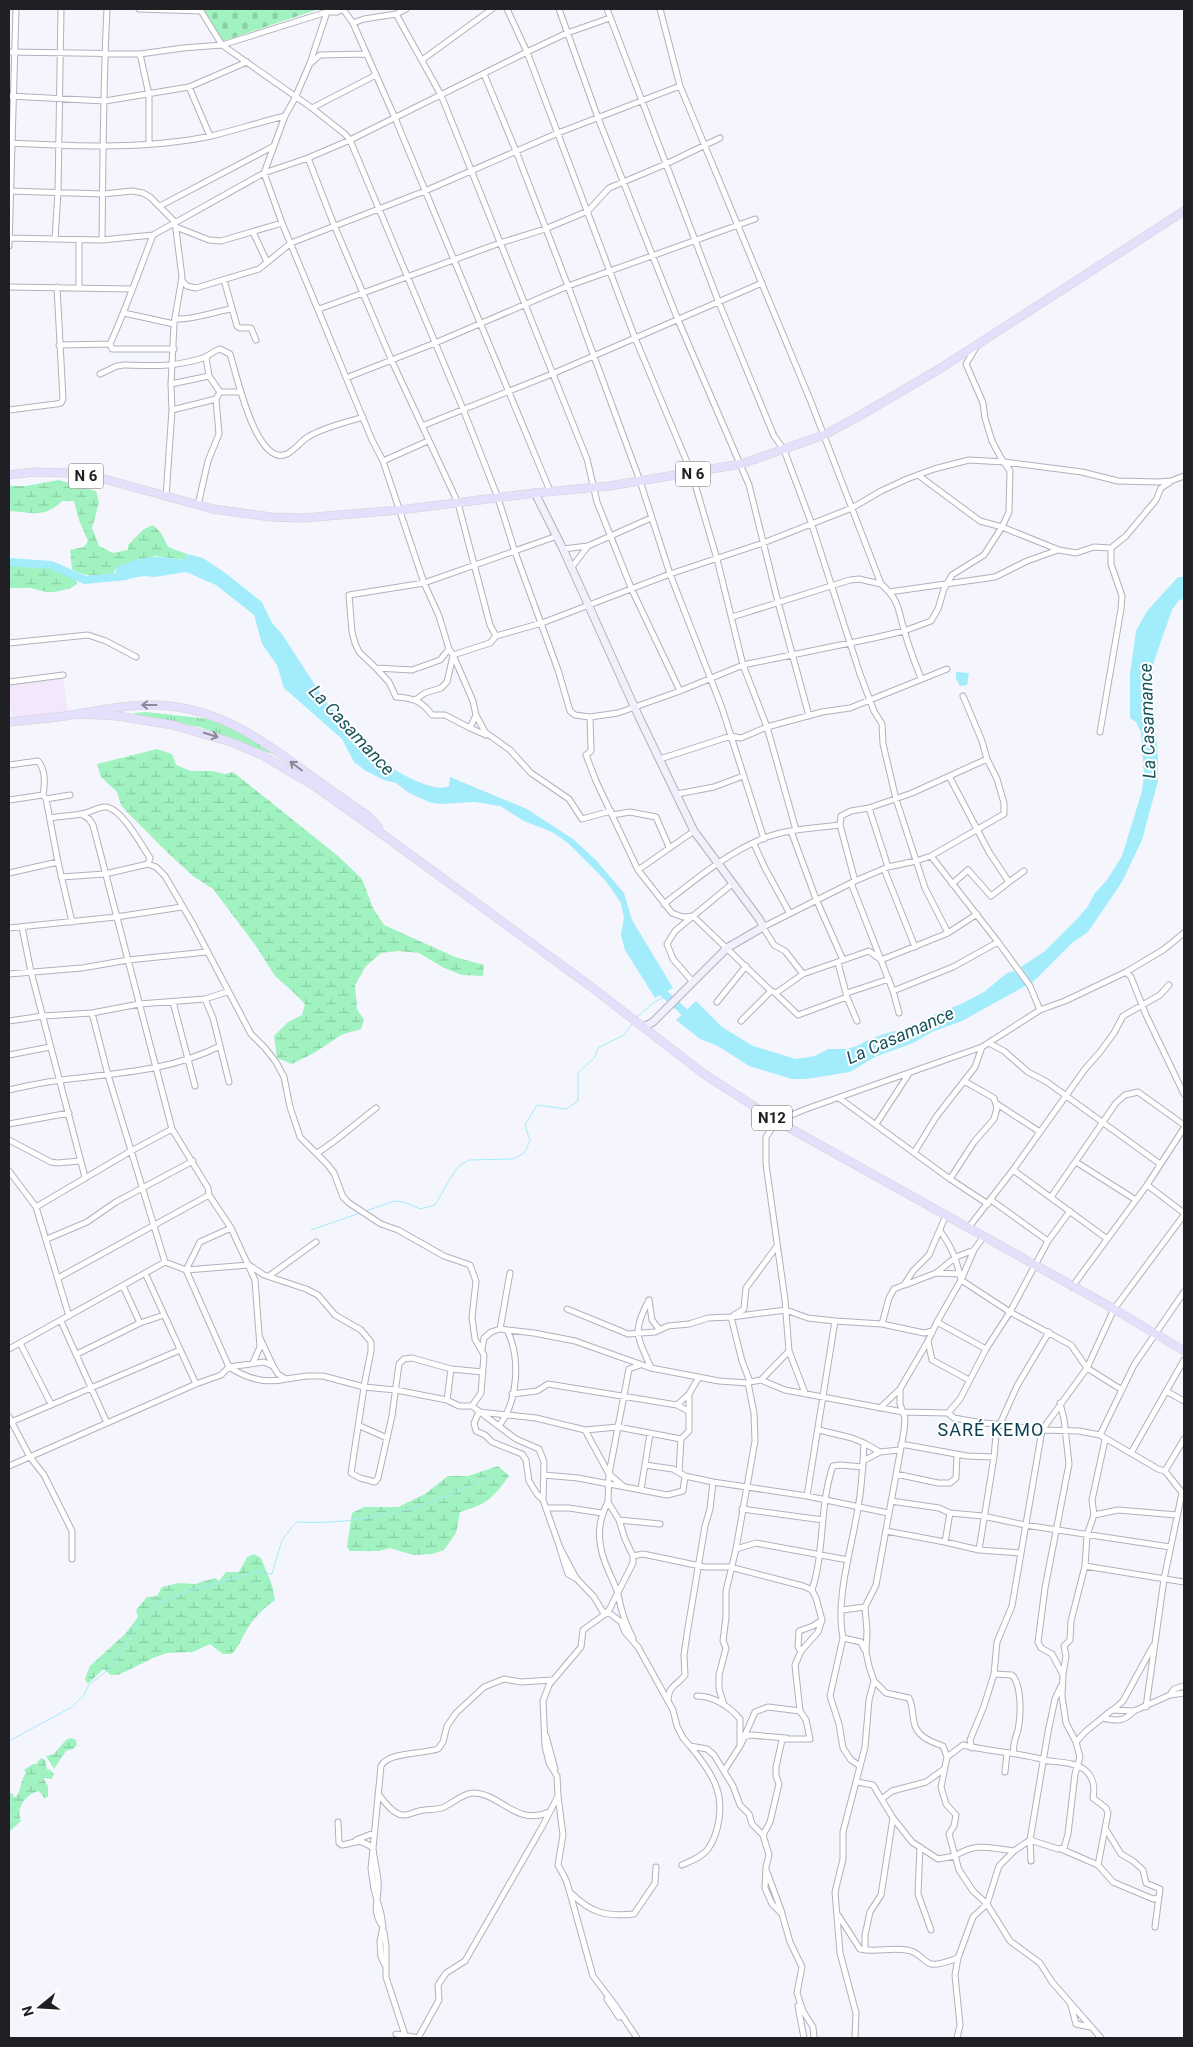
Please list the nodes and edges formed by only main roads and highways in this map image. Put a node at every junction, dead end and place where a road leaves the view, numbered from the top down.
1 (1184, 211) edge
2 (9, 475) edge
3 (77, 714) junction
4 (9, 722) edge
5 (389, 839) junction
6 (1184, 1351) edge

1 - 2 main road, N 6
3 - 4 main road
3 -> 5 main road
5 -> 3 main road
5 - 6 main road, N12

